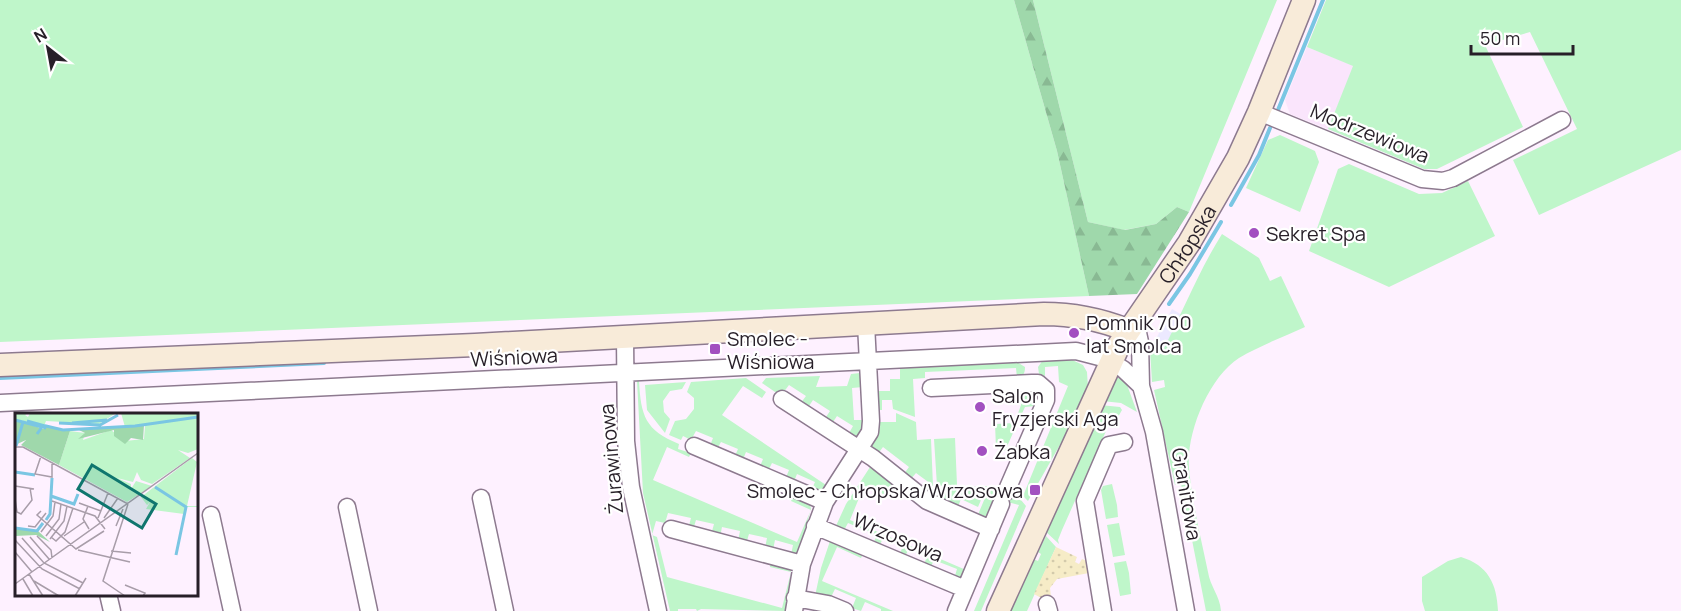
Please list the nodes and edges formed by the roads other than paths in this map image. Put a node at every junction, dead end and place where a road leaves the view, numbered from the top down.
1 (1304, 0) edge
2 (1259, 112) junction
3 (1562, 120) dead end
4 (866, 324) junction
5 (1131, 325) junction
6 (625, 337) junction
7 (1038, 353) junction
8 (1107, 360) junction
9 (868, 361) junction
10 (0, 365) edge
11 (626, 373) junction
12 (1032, 383) junction
13 (1141, 386) junction
14 (931, 388) dead end
15 (782, 399) dead end
16 (0, 403) edge
17 (1124, 442) dead end
18 (694, 446) dead end
19 (858, 449) junction
20 (481, 498) dead end
21 (825, 502) junction
22 (347, 507) dead end
23 (211, 515) dead end
24 (815, 526) junction
25 (990, 528) junction
26 (670, 529) dead end
27 (802, 564) junction
28 (965, 589) junction
29 (108, 596) edge
30 (794, 605) edge
31 (111, 611) edge
32 (232, 611) edge
33 (369, 611) edge
34 (505, 611) edge
35 (658, 611) edge
36 (845, 611) edge
37 (956, 611) edge
38 (998, 611) edge
39 (1103, 611) edge
40 (1186, 611) edge

1 - 2 street, Chłopska
2 - 3 street, Modrzewiowa
2 - 5 street, Chłopska
4 - 5 street
4 - 6 street
4 - 9 street
5 - 8 street, Chłopska
5 - 13 street, Granitowa
6 - 10 street
6 - 11 street, Żurawinowa
7 - 8 street, Wiśniowa
7 - 9 street, Wiśniowa
7 - 12 street
8 - 13 street
8 - 38 street, Chłopska
9 - 11 street, Wiśniowa
9 - 19 street
11 - 16 street, Wiśniowa
11 - 35 street, Żurawinowa
12 - 14 street
12 - 25 street
13 - 40 street, Granitowa
15 - 19 street
17 - 39 street
18 - 21 street
19 - 21 street
19 - 25 street
20 - 34 street
21 - 24 street
22 - 33 street
23 - 32 street
24 - 27 street
24 - 28 street, Wrzosowa
25 - 28 street
26 - 27 street
27 - 30 street
28 - 37 street
29 - 31 street
30 - 36 street

